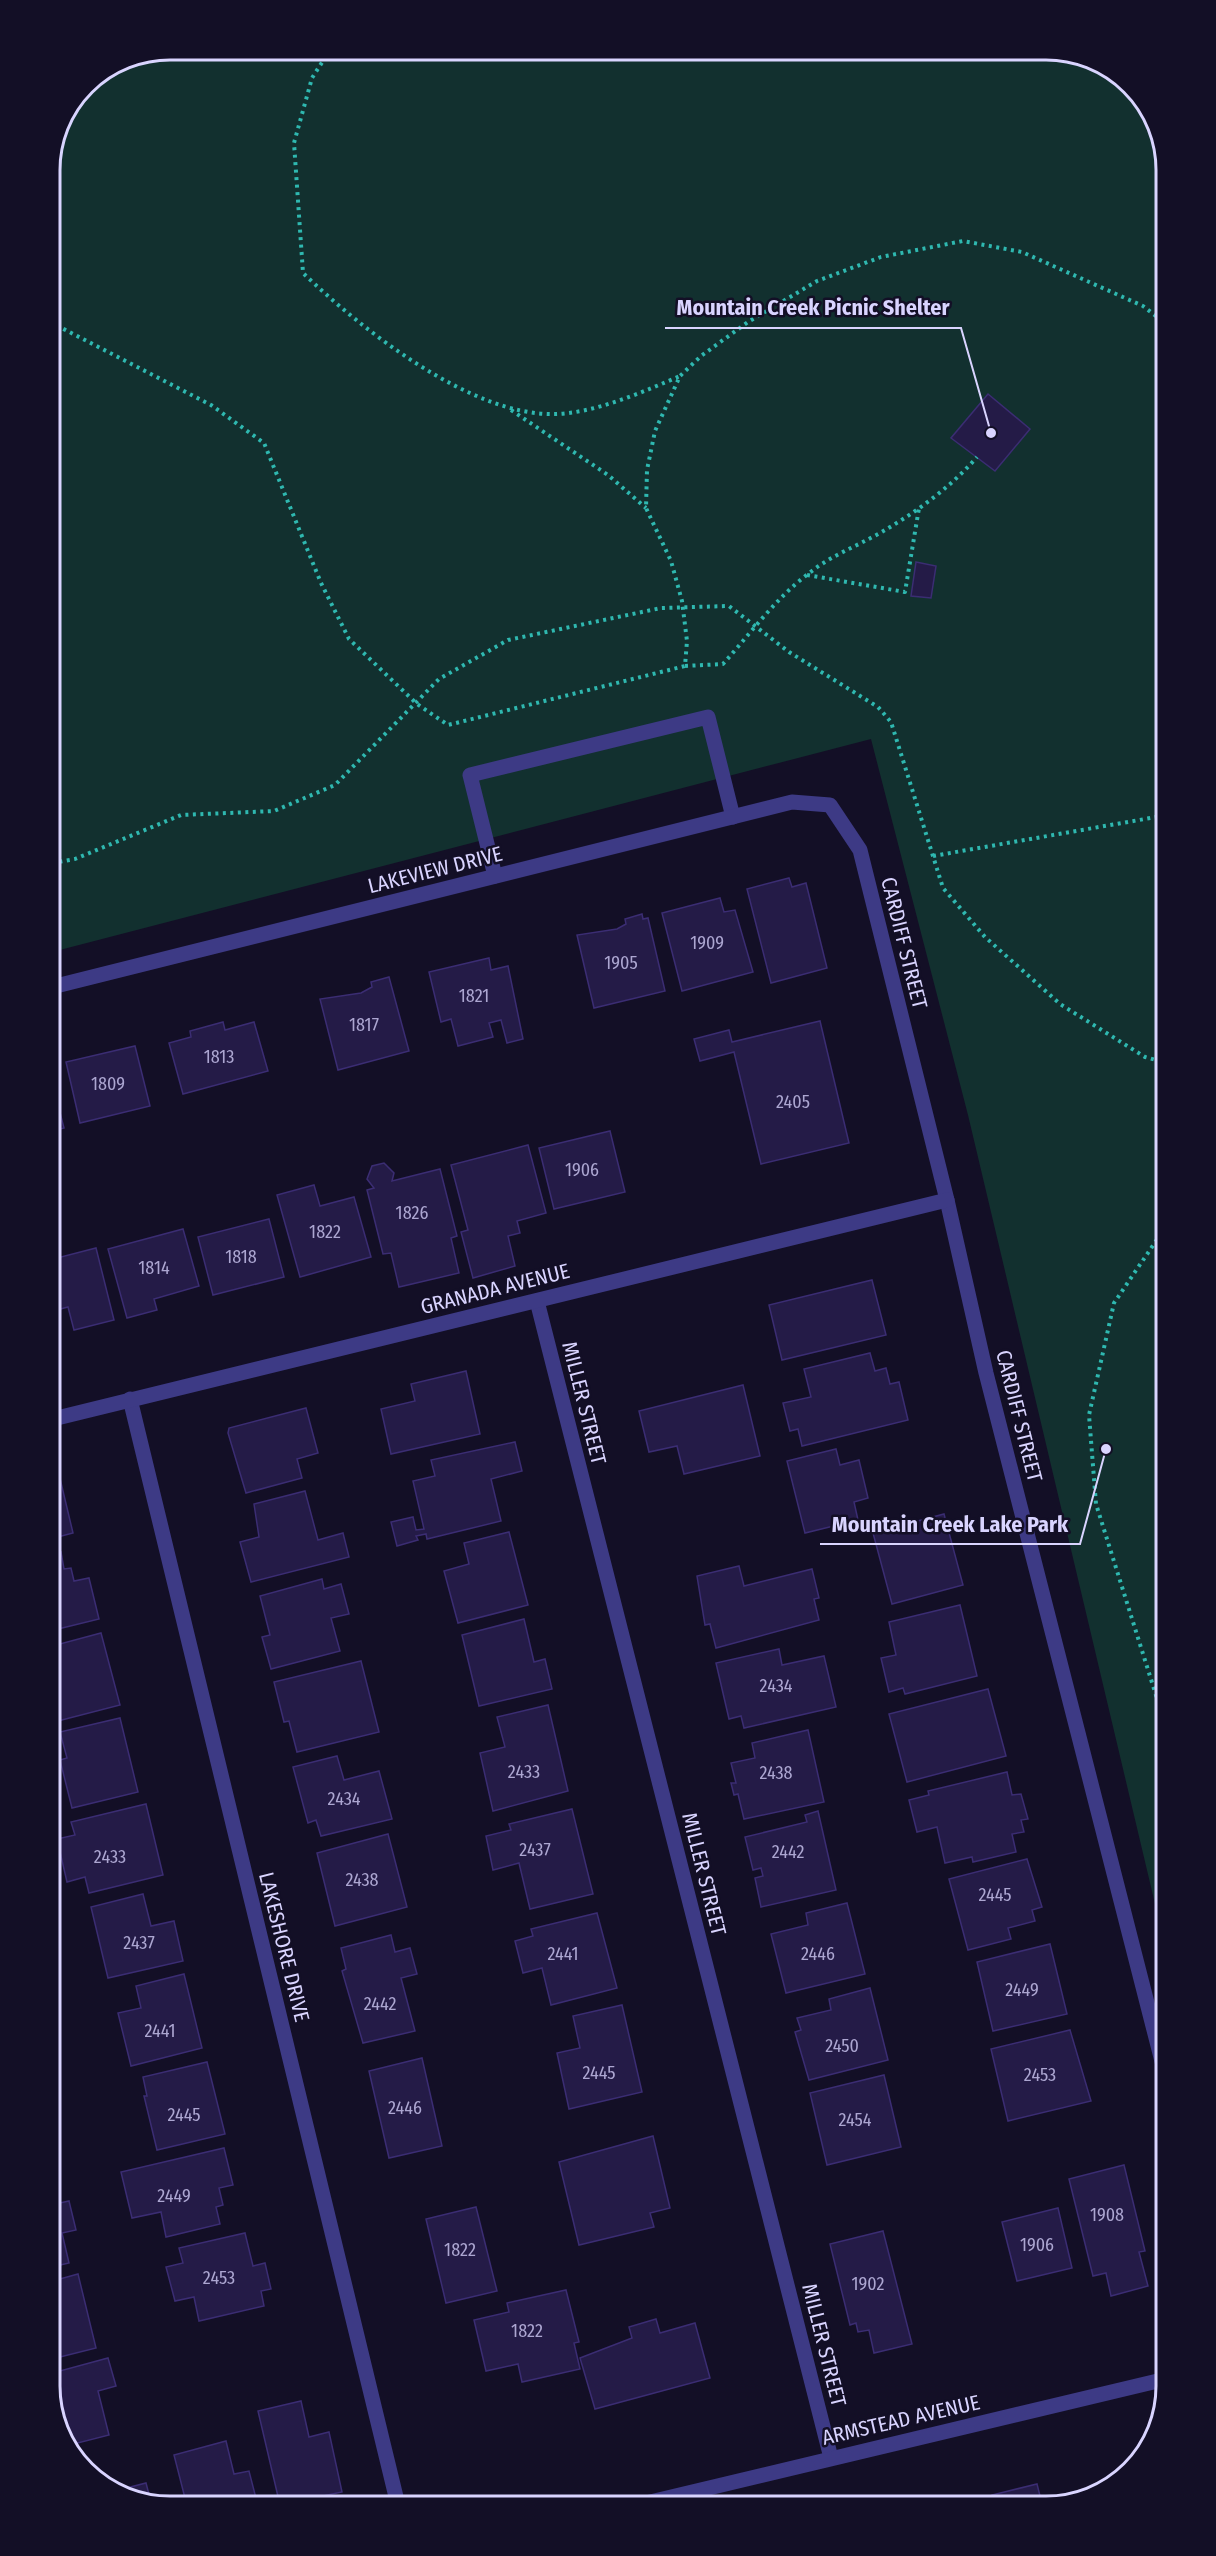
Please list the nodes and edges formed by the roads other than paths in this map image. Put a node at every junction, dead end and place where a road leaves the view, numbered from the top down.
1 (830, 805) joint
2 (733, 817) junction
3 (495, 876) junction
4 (60, 985) edge
5 (947, 1200) junction
6 (537, 1301) junction
7 (130, 1399) junction
8 (60, 1417) edge
9 (1156, 2038) edge
10 (1156, 2381) edge
11 (831, 2458) junction
12 (396, 2496) edge
13 (675, 2496) edge

1 - 2 street, LAKEVIEW DRIVE
1 - 5 street, CARDIFF STREET
2 - 3 street, LAKEVIEW DRIVE
2 - 3 street
3 - 4 street, LAKEVIEW DRIVE
5 - 6 street, GRANADA AVENUE
5 - 9 street, CARDIFF STREET
6 - 7 street, GRANADA AVENUE
6 - 11 street, MILLER STREET
7 - 8 street, GRANADA AVENUE
7 - 12 street, LAKESHORE DRIVE
10 - 11 street, ARMSTEAD AVENUE
11 - 13 street, ARMSTEAD AVENUE

